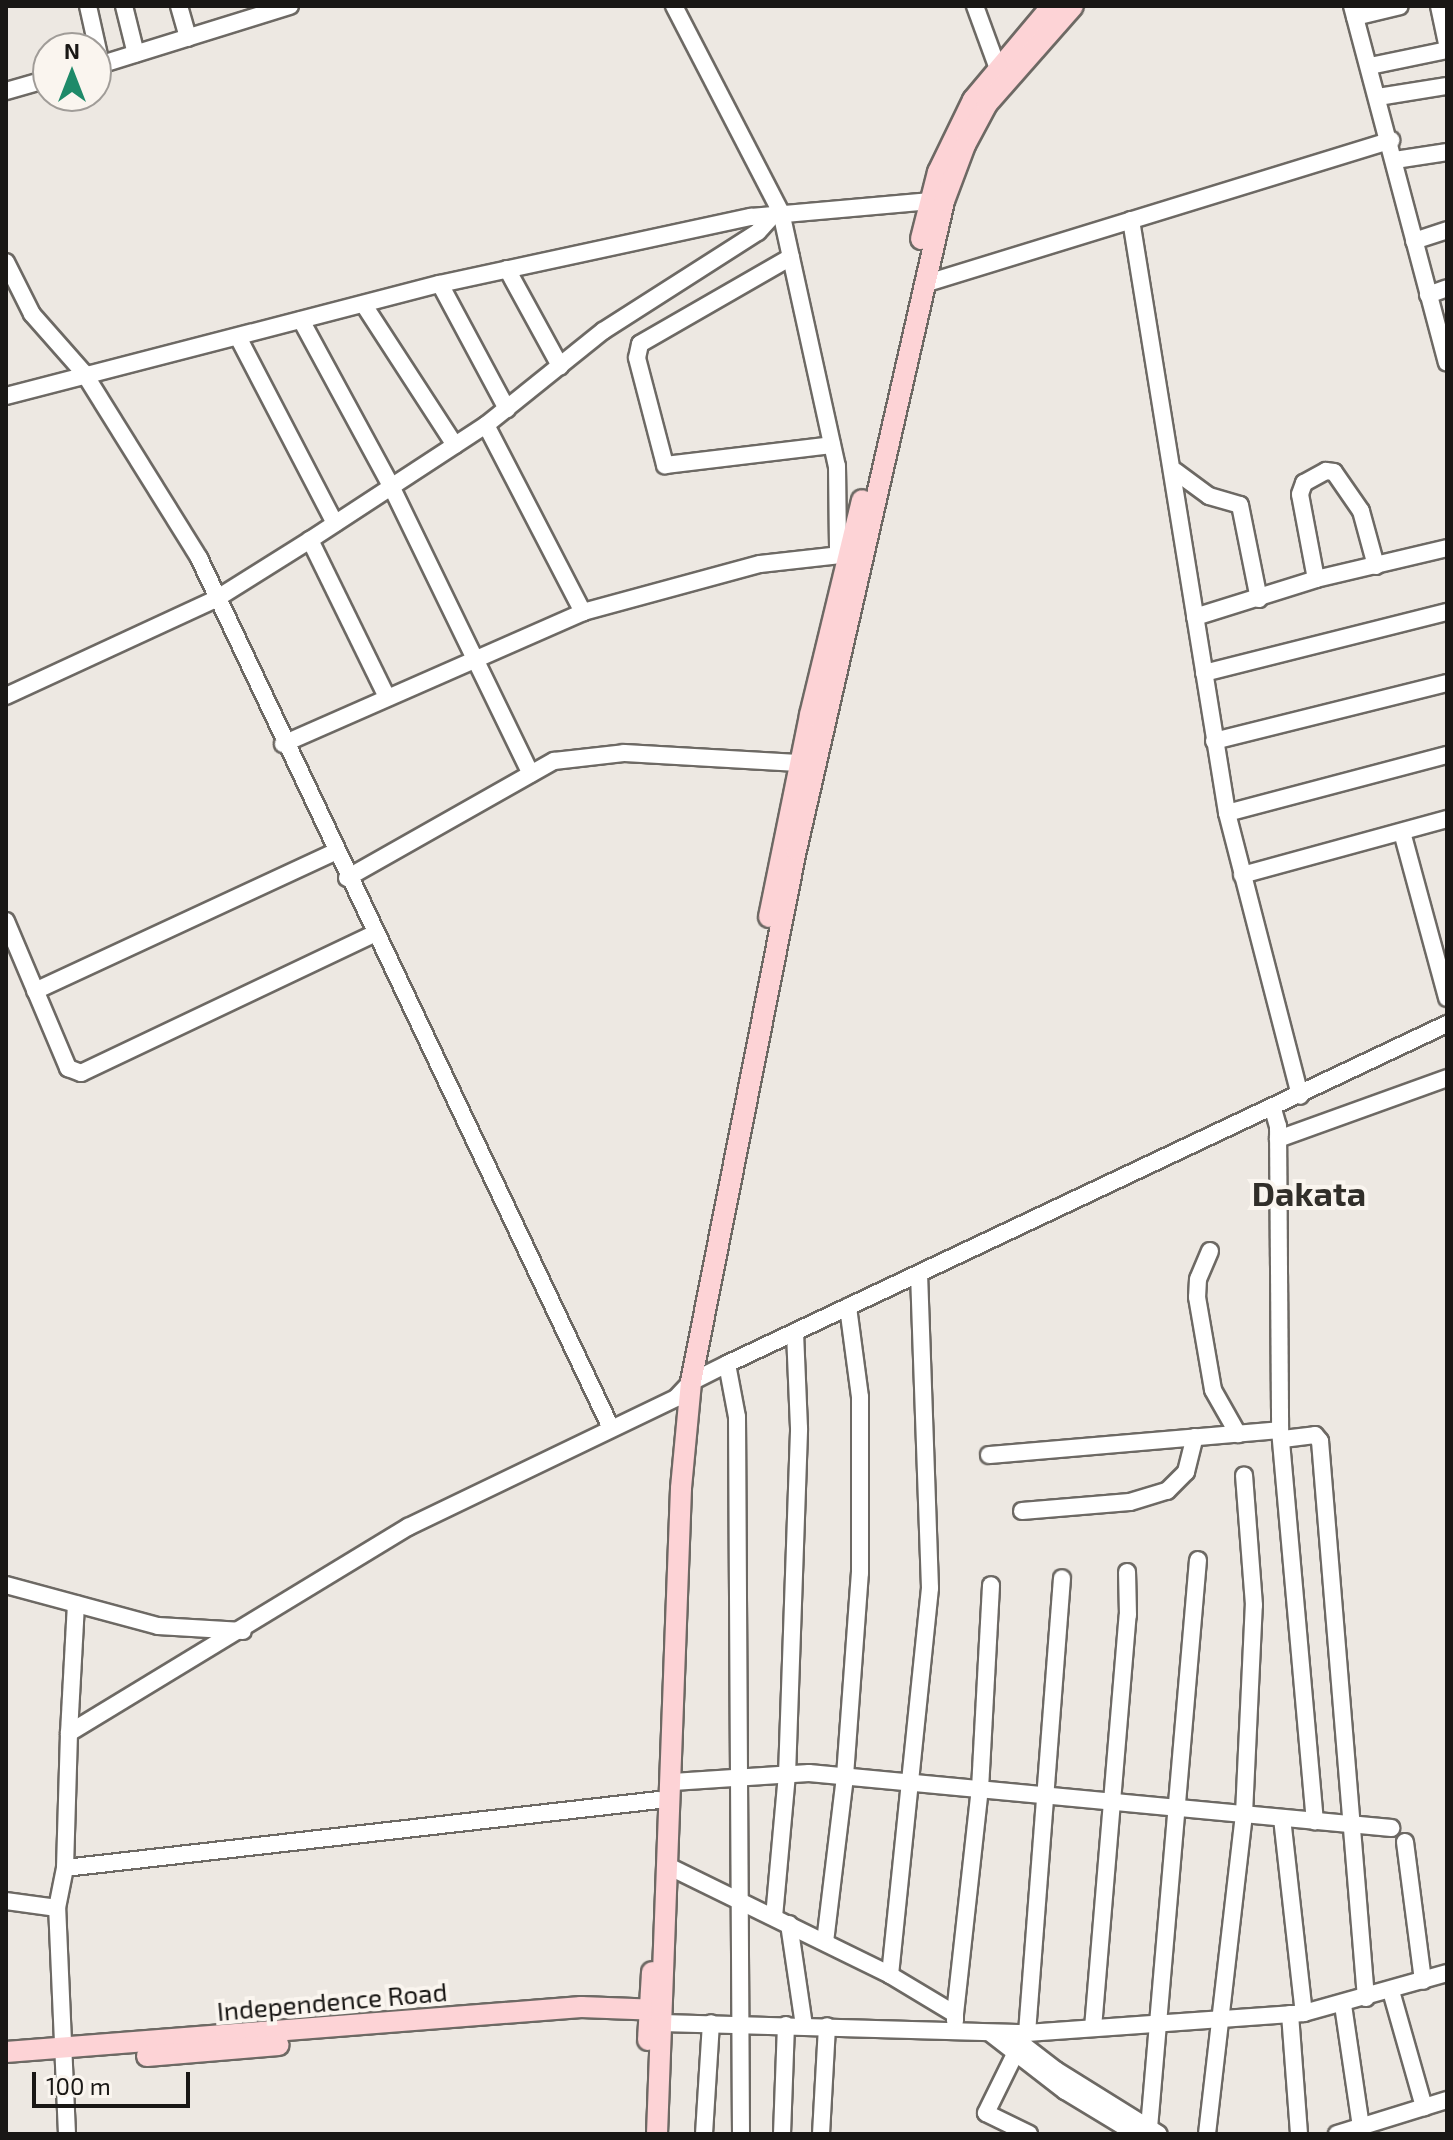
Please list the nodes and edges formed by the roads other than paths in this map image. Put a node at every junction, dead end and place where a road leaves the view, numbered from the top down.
1 (88, 6) edge
2 (124, 6) edge
3 (179, 6) edge
4 (288, 6) edge
5 (674, 6) edge
6 (975, 6) edge
7 (1052, 6) edge
8 (1073, 6) edge
9 (1400, 6) edge
10 (1439, 6) edge
11 (1354, 12) edge
12 (241, 13) edge
13 (93, 32) edge
14 (188, 38) junction
15 (1447, 47) edge
16 (136, 54) junction
17 (112, 61) edge
18 (997, 66) junction
19 (1370, 66) junction
20 (32, 84) edge
21 (1447, 86) edge
22 (6, 91) edge
23 (1378, 97) junction
24 (1391, 140) junction
25 (1447, 152) edge
26 (1395, 160) junction
27 (937, 199) junction
28 (778, 213) junction
29 (1131, 220) junction
30 (1447, 230) edge
31 (1414, 241) junction
32 (791, 257) junction
33 (6, 262) edge
34 (507, 269) junction
35 (440, 284) junction
36 (924, 284) junction
37 (1447, 288) edge
38 (1428, 295) junction
39 (364, 305) junction
40 (301, 320) junction
41 (238, 337) junction
42 (902, 358) junction
43 (1447, 363) edge
44 (560, 366) junction
45 (84, 373) junction
46 (6, 396) edge
47 (507, 409) junction
48 (486, 425) junction
49 (455, 445) junction
50 (832, 445) junction
51 (1175, 471) junction
52 (391, 486) junction
53 (335, 523) junction
54 (310, 540) junction
55 (1447, 548) edge
56 (850, 553) junction
57 (1376, 566) junction
58 (1316, 579) junction
59 (216, 599) junction
60 (1259, 599) junction
61 (583, 612) junction
62 (1447, 612) edge
63 (1195, 617) junction
64 (473, 657) junction
65 (1204, 673) junction
66 (1447, 683) edge
67 (386, 695) junction
68 (6, 696) edge
69 (1214, 741) junction
70 (283, 744) junction
71 (1447, 755) edge
72 (799, 763) junction
73 (531, 774) junction
74 (1227, 813) junction
75 (1447, 819) edge
76 (1402, 832) junction
77 (335, 852) junction
78 (1242, 875) junction
79 (347, 878) junction
80 (6, 921) edge
81 (374, 934) junction
82 (35, 991) junction
83 (1447, 998) edge
84 (1447, 1024) edge
85 (744, 1078) junction
86 (1447, 1078) edge
87 (1300, 1096) junction
88 (1273, 1109) junction
89 (1278, 1139) junction
90 (1210, 1251) dead end
91 (919, 1274) junction
92 (848, 1307) junction
93 (795, 1332) junction
94 (727, 1364) junction
95 (691, 1382) junction
96 (676, 1398) junction
97 (610, 1426) junction
98 (1238, 1434) junction
99 (1282, 1434) junction
100 (1195, 1437) junction
101 (989, 1455) dead end
102 (1244, 1475) dead end
103 (1022, 1511) dead end
104 (1198, 1560) dead end
105 (1127, 1572) dead end
106 (1062, 1578) dead end
107 (6, 1585) edge
108 (991, 1585) dead end
109 (76, 1604) junction
110 (671, 1618) junction
111 (243, 1631) junction
112 (69, 1733) junction
113 (787, 1775) junction
114 (845, 1776) junction
115 (742, 1778) junction
116 (673, 1782) junction
117 (911, 1783) junction
118 (980, 1789) junction
119 (1045, 1795) junction
120 (659, 1800) junction
121 (1111, 1802) junction
122 (1178, 1808) junction
123 (1244, 1814) junction
124 (1282, 1818) junction
125 (1315, 1821) junction
126 (1348, 1824) junction
127 (1391, 1828) dead end
128 (1405, 1842) dead end
129 (670, 1867) junction
130 (65, 1868) junction
131 (738, 1900) junction
132 (6, 1901) edge
133 (57, 1908) junction
134 (782, 1920) junction
135 (825, 1942) junction
136 (890, 1975) junction
137 (1446, 1977) edge
138 (1423, 1981) junction
139 (1391, 1991) junction
140 (1366, 1998) junction
141 (1343, 2005) junction
142 (1297, 2014) junction
143 (655, 2015) junction
144 (1223, 2019) junction
145 (955, 2022) junction
146 (711, 2023) junction
147 (744, 2024) junction
148 (1154, 2024) junction
149 (786, 2025) junction
150 (804, 2026) junction
151 (827, 2026) junction
152 (1093, 2028) junction
153 (989, 2032) junction
154 (1007, 2033) junction
155 (1027, 2033) junction
156 (6, 2052) edge
157 (1016, 2052) junction
158 (60, 2056) junction
159 (6, 2066) edge
160 (1447, 2100) edge
161 (1424, 2107) junction
162 (1361, 2127) junction
163 (1148, 2132) edge
164 (67, 2134) edge
165 (645, 2134) edge
166 (657, 2134) edge
167 (704, 2134) edge
168 (741, 2134) edge
169 (782, 2134) edge
170 (821, 2134) edge
171 (1029, 2134) edge
172 (1207, 2134) edge
173 (1299, 2134) edge
174 (1337, 2134) edge

1 - 13 street
2 - 16 street
3 - 14 street
4 - 12 street
5 - 28 street
6 - 18 street
7 - 18 main road
8 - 27 main road
9 - 11 street
10 - 15 street
11 - 19 street
12 - 14 street
14 - 16 street
15 - 19 street
16 - 17 street
18 - 27 main road
19 - 23 street
20 - 22 street
21 - 23 street
23 - 24 street
24 - 26 street
24 - 29 street
25 - 26 street
26 - 31 street
27 - 28 street
27 - 36 main road
27 - 42 main road
28 - 32 street
28 - 34 street
28 - 44 street
29 - 36 street
29 - 51 street
30 - 31 street
31 - 38 street
32 - 50 street
32 - 50 street
33 - 45 street
34 - 35 street
34 - 44 street
35 - 39 street
35 - 47 street
36 - 42 main road
37 - 38 street
38 - 43 street
39 - 40 street
39 - 49 street
40 - 41 street
40 - 52 street
41 - 45 street
41 - 53 street
42 - 56 main road
44 - 47 street
45 - 46 street
45 - 59 street
47 - 48 street
48 - 49 street
48 - 61 street
49 - 52 street
50 - 56 street
51 - 60 street
51 - 63 street
52 - 53 street
52 - 64 street
53 - 54 street
54 - 59 street
54 - 67 street
55 - 57 street
56 - 61 street
56 - 72 main road
56 - 85 main road
57 - 58 street
57 - 58 street
58 - 60 street
59 - 68 street
59 - 70 street
60 - 63 street
61 - 64 street
62 - 65 street
63 - 65 street
64 - 67 street
64 - 73 street
65 - 69 street
66 - 69 street
67 - 70 street
69 - 74 street
70 - 77 street
71 - 74 street
72 - 73 street
72 - 85 main road
73 - 79 street
74 - 78 street
75 - 76 street
76 - 78 street
76 - 83 street
77 - 79 street
77 - 82 street
78 - 87 street
79 - 81 street
80 - 82 street
81 - 82 street
81 - 97 street
84 - 87 street
85 - 95 main road
85 - 96 main road
86 - 89 street
87 - 88 street
88 - 89 street
88 - 91 street
89 - 99 street
90 - 98 street
91 - 92 street
91 - 117 street
92 - 93 street
92 - 114 street
93 - 94 street
93 - 113 street
94 - 95 street
94 - 115 street
95 - 96 street
95 - 110 main road
96 - 97 street
96 - 110 main road
97 - 111 street
98 - 99 street
98 - 100 street
99 - 125 street
99 - 126 street
100 - 101 street
100 - 103 street
102 - 123 street
104 - 122 street
105 - 121 street
106 - 119 street
107 - 109 street
108 - 118 street
109 - 111 street
109 - 112 street
110 - 116 main road
110 - 120 main road
111 - 112 street
112 - 130 street
113 - 114 street
113 - 115 street
113 - 134 street
114 - 117 street
114 - 135 street
115 - 116 street
115 - 131 street
116 - 129 main road
117 - 118 street
117 - 136 street
118 - 119 street
118 - 145 street
119 - 121 street
119 - 155 street
120 - 130 street
120 - 143 main road
121 - 122 street
121 - 152 street
122 - 123 street
122 - 148 street
123 - 124 street
123 - 144 street
124 - 125 street
124 - 142 street
125 - 126 street
126 - 127 street
126 - 140 street
128 - 138 street
129 - 131 street
129 - 143 main road
130 - 133 street
131 - 134 street
131 - 147 street
132 - 133 street
133 - 158 street
134 - 135 street
134 - 150 street
135 - 136 street
136 - 145 street
137 - 138 street
138 - 139 street
139 - 140 street
139 - 161 street
140 - 141 street
141 - 142 street
141 - 162 street
142 - 144 street
142 - 173 street
143 - 146 street
143 - 158 main road, Independence Road
143 - 165 main road
143 - 166 main road
144 - 148 street
144 - 172 street
145 - 151 street
145 - 153 street
146 - 147 street
146 - 167 street
147 - 149 street
147 - 168 street
148 - 152 street
148 - 163 street
149 - 150 street
149 - 169 street
150 - 151 street
151 - 170 street
152 - 155 street
153 - 154 street
153 - 157 street
154 - 155 street
154 - 163 street
156 - 158 main road, Independence Road
157 - 163 street
157 - 171 street
158 - 159 main road, Independence Road
158 - 164 street
160 - 161 street
161 - 162 street
162 - 174 street

